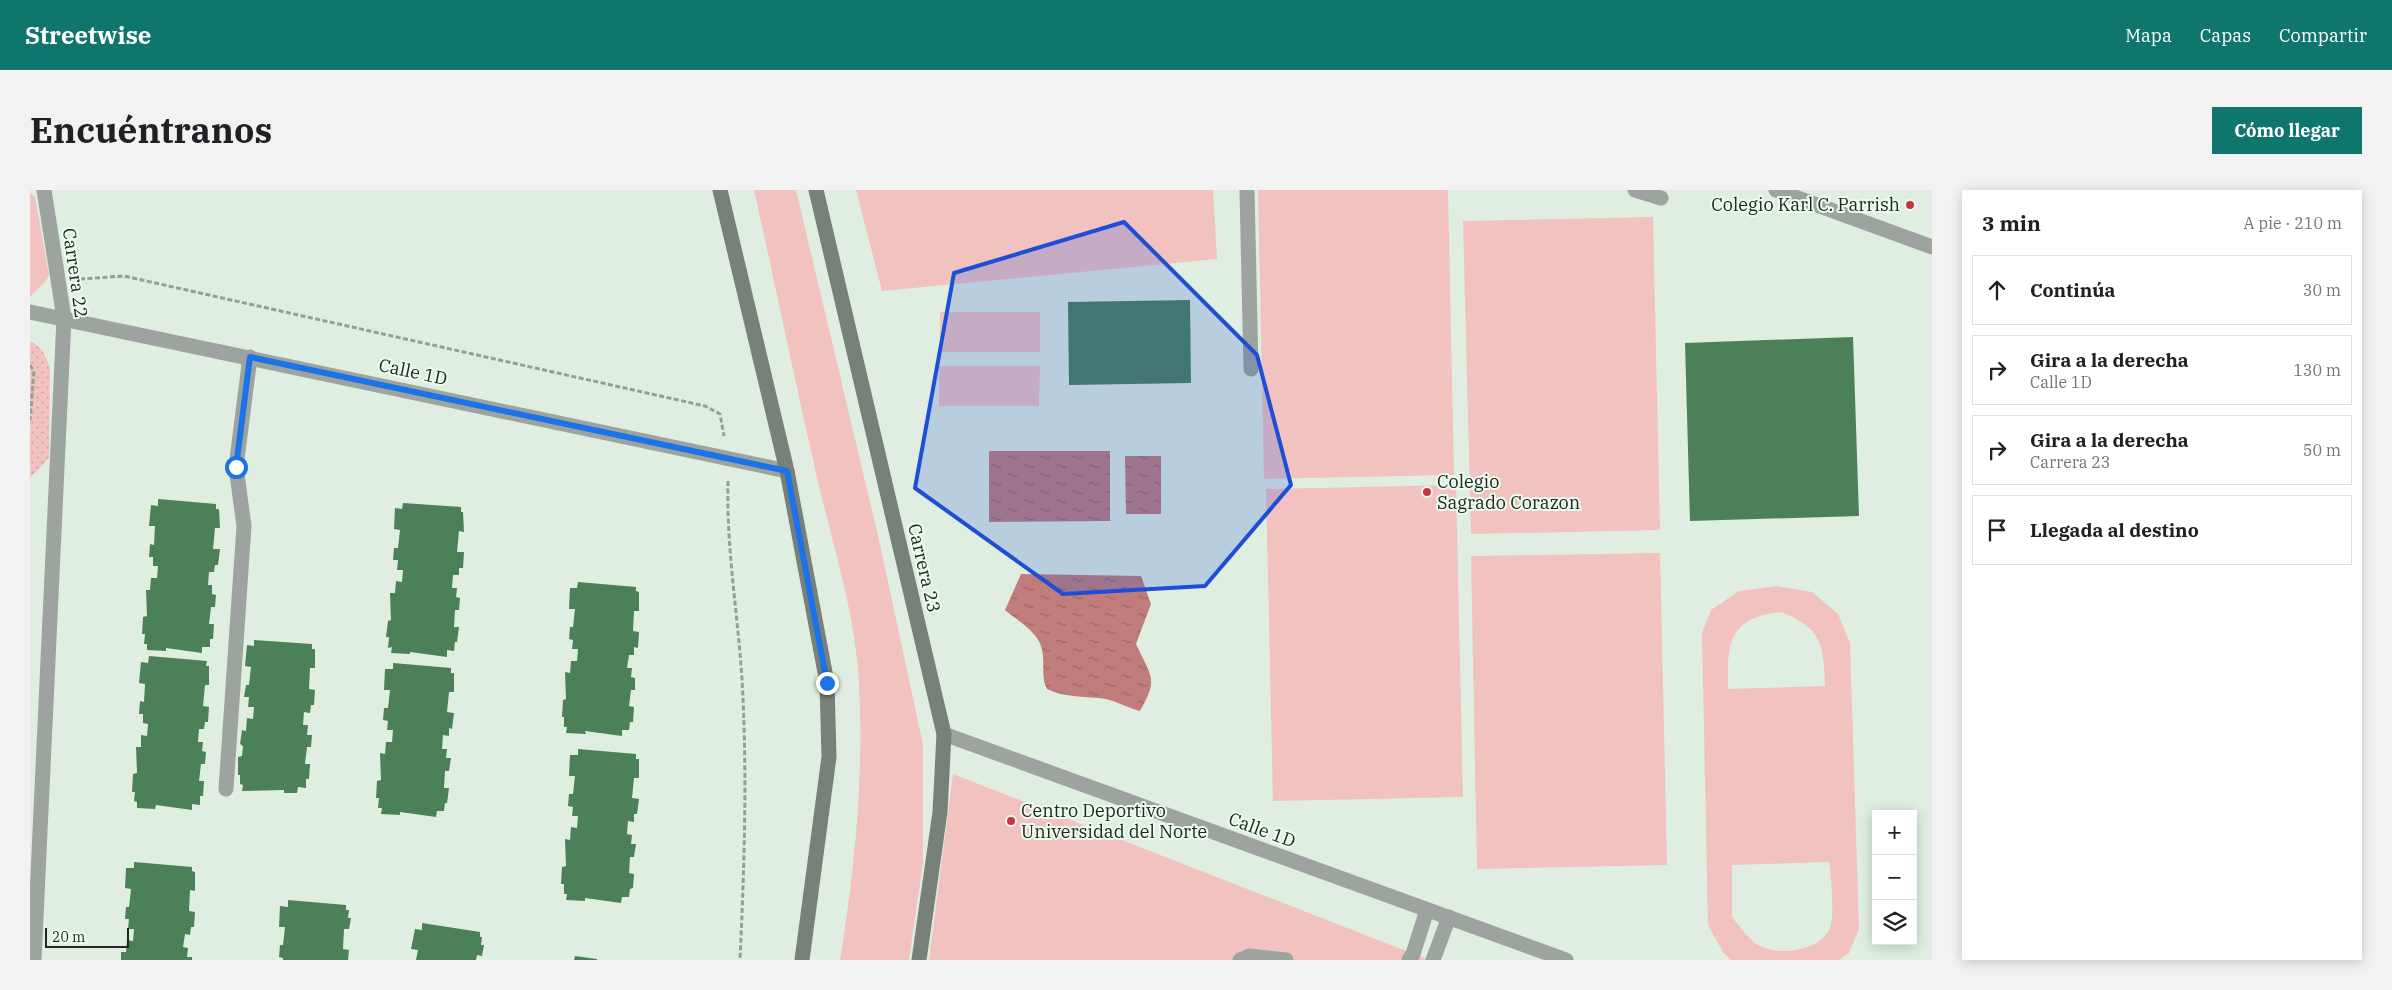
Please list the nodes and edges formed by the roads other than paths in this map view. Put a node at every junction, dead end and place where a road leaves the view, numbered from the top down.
1 (44, 190) edge
2 (720, 190) edge
3 (816, 190) edge
4 (1247, 190) edge
5 (1635, 190) edge
6 (1776, 190) edge
7 (1661, 198) dead end
8 (1932, 247) edge
9 (30, 312) edge
10 (64, 318) junction
11 (250, 357) junction
12 (1251, 369) dead end
13 (787, 471) junction
14 (944, 734) junction
15 (226, 789) dead end
16 (1427, 910) junction
17 (1449, 917) junction
18 (34, 960) edge
19 (802, 960) edge
20 (919, 960) edge
21 (1240, 960) edge
22 (1286, 960) edge
23 (1409, 960) edge
24 (1433, 960) edge
25 (1566, 960) edge

1 - 10 street, Carrera 22
2 - 13 main road
3 - 14 main road, Carrera 23
4 - 12 street
5 - 7 street
6 - 8 street
9 - 10 street, Calle 1D
10 - 11 street, Calle 1D
10 - 18 street, Carrera 22
11 - 13 street, Calle 1D
11 - 15 street
13 - 19 main road
14 - 16 street, Calle 1D
14 - 20 main road, Carrera 23
16 - 17 street, Calle 1D
16 - 23 street
17 - 24 street
17 - 25 street, Calle 1D
21 - 22 street

